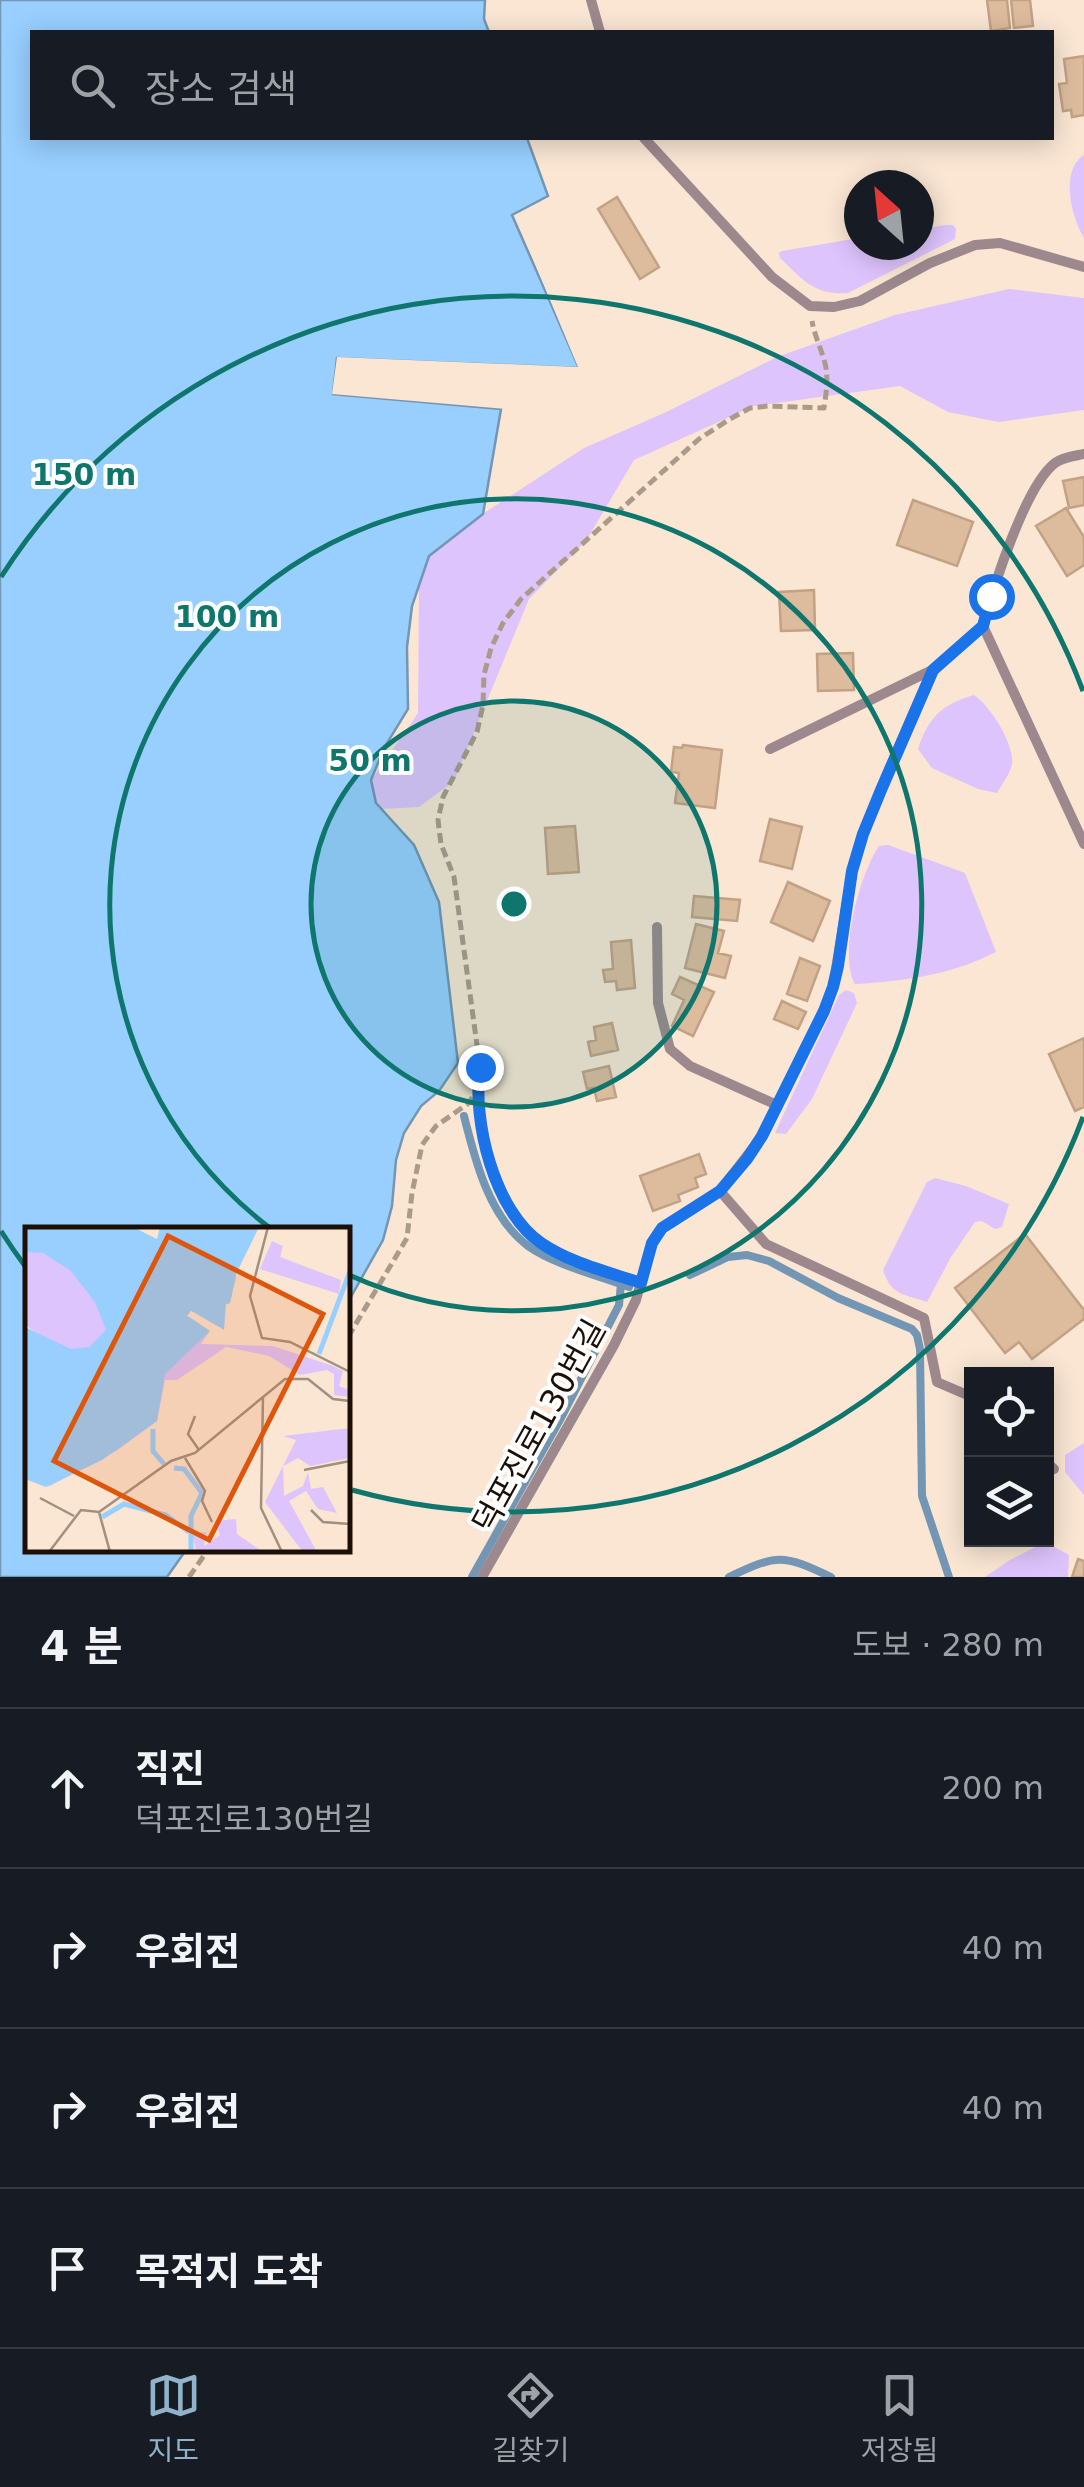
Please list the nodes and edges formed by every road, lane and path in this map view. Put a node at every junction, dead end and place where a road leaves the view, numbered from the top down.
1 (591, 0) edge
2 (599, 30) edge
3 (646, 140) edge
4 (1084, 267) edge
5 (810, 306) junction
6 (1084, 454) edge
7 (983, 626) junction
8 (933, 670) junction
9 (770, 749) dead end
10 (1084, 844) edge
11 (657, 927) dead end
12 (477, 1089) junction
13 (776, 1105) junction
14 (720, 1191) junction
15 (641, 1283) junction
16 (350, 1334) edge
17 (964, 1394) edge
18 (207, 1552) edge
19 (189, 1577) edge
20 (482, 1577) edge

1 - 2 lane
3 - 5 lane
4 - 5 lane
5 - 12 path
6 - 7 lane
7 - 8 lane, 덕포진로130번길
7 - 10 lane
8 - 9 lane
8 - 13 lane, 덕포진로130번길
11 - 13 lane
12 - 15 path
12 - 16 path
13 - 14 lane, 덕포진로130번길
14 - 15 lane, 덕포진로130번길
14 - 17 lane
15 - 20 lane, 덕포진로130번길
18 - 19 path

